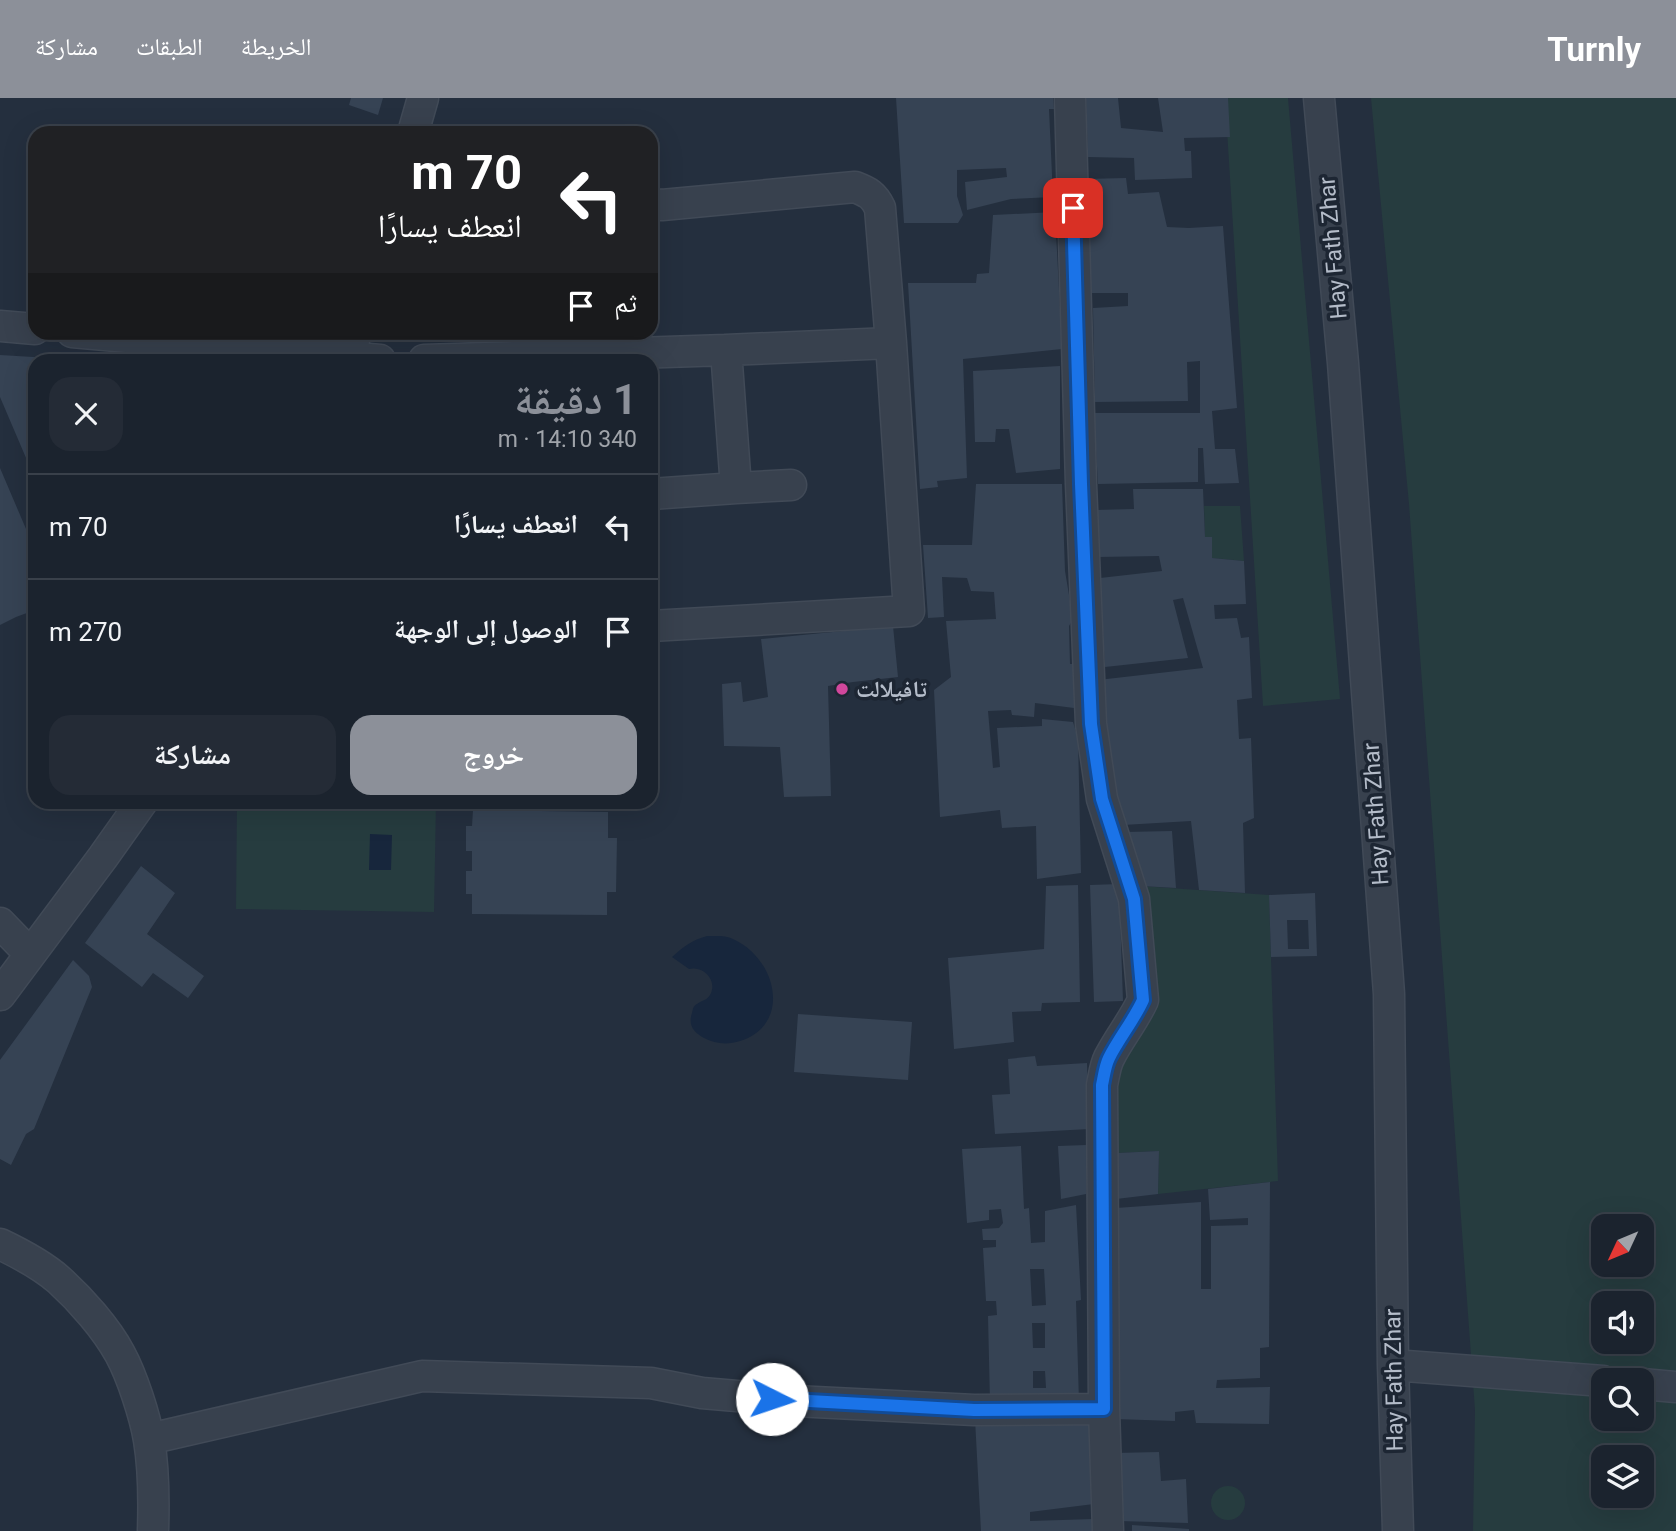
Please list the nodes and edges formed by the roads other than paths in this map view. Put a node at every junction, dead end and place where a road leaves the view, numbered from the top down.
1 (423, 98) edge
2 (1070, 98) edge
3 (1319, 98) edge
4 (415, 126) edge
5 (658, 205) edge
6 (0, 326) edge
7 (28, 328) edge
8 (196, 340) edge
9 (891, 343) junction
10 (352, 350) edge
11 (726, 350) junction
12 (605, 354) edge
13 (791, 485) dead end
14 (736, 488) junction
15 (658, 494) edge
16 (658, 626) edge
17 (137, 809) edge
18 (0, 922) edge
19 (30, 954) junction
20 (0, 995) edge
21 (0, 1244) edge
22 (1393, 1365) junction
23 (1591, 1380) edge
24 (1654, 1385) edge
25 (1676, 1387) edge
26 (1104, 1409) junction
27 (149, 1439) junction
28 (153, 1531) edge
29 (1108, 1531) edge
30 (1398, 1531) edge

1 - 4 street
2 - 26 street
3 - 22 street, Hay Fath Zhar
5 - 9 street
6 - 7 street
8 - 10 street
9 - 11 street
9 - 16 street
11 - 12 street
11 - 14 street
13 - 14 street
14 - 15 street
17 - 19 street
18 - 19 street
19 - 20 street
21 - 27 street
22 - 23 street
22 - 30 street, Hay Fath Zhar
24 - 25 street
26 - 27 street
26 - 29 street
27 - 28 street

